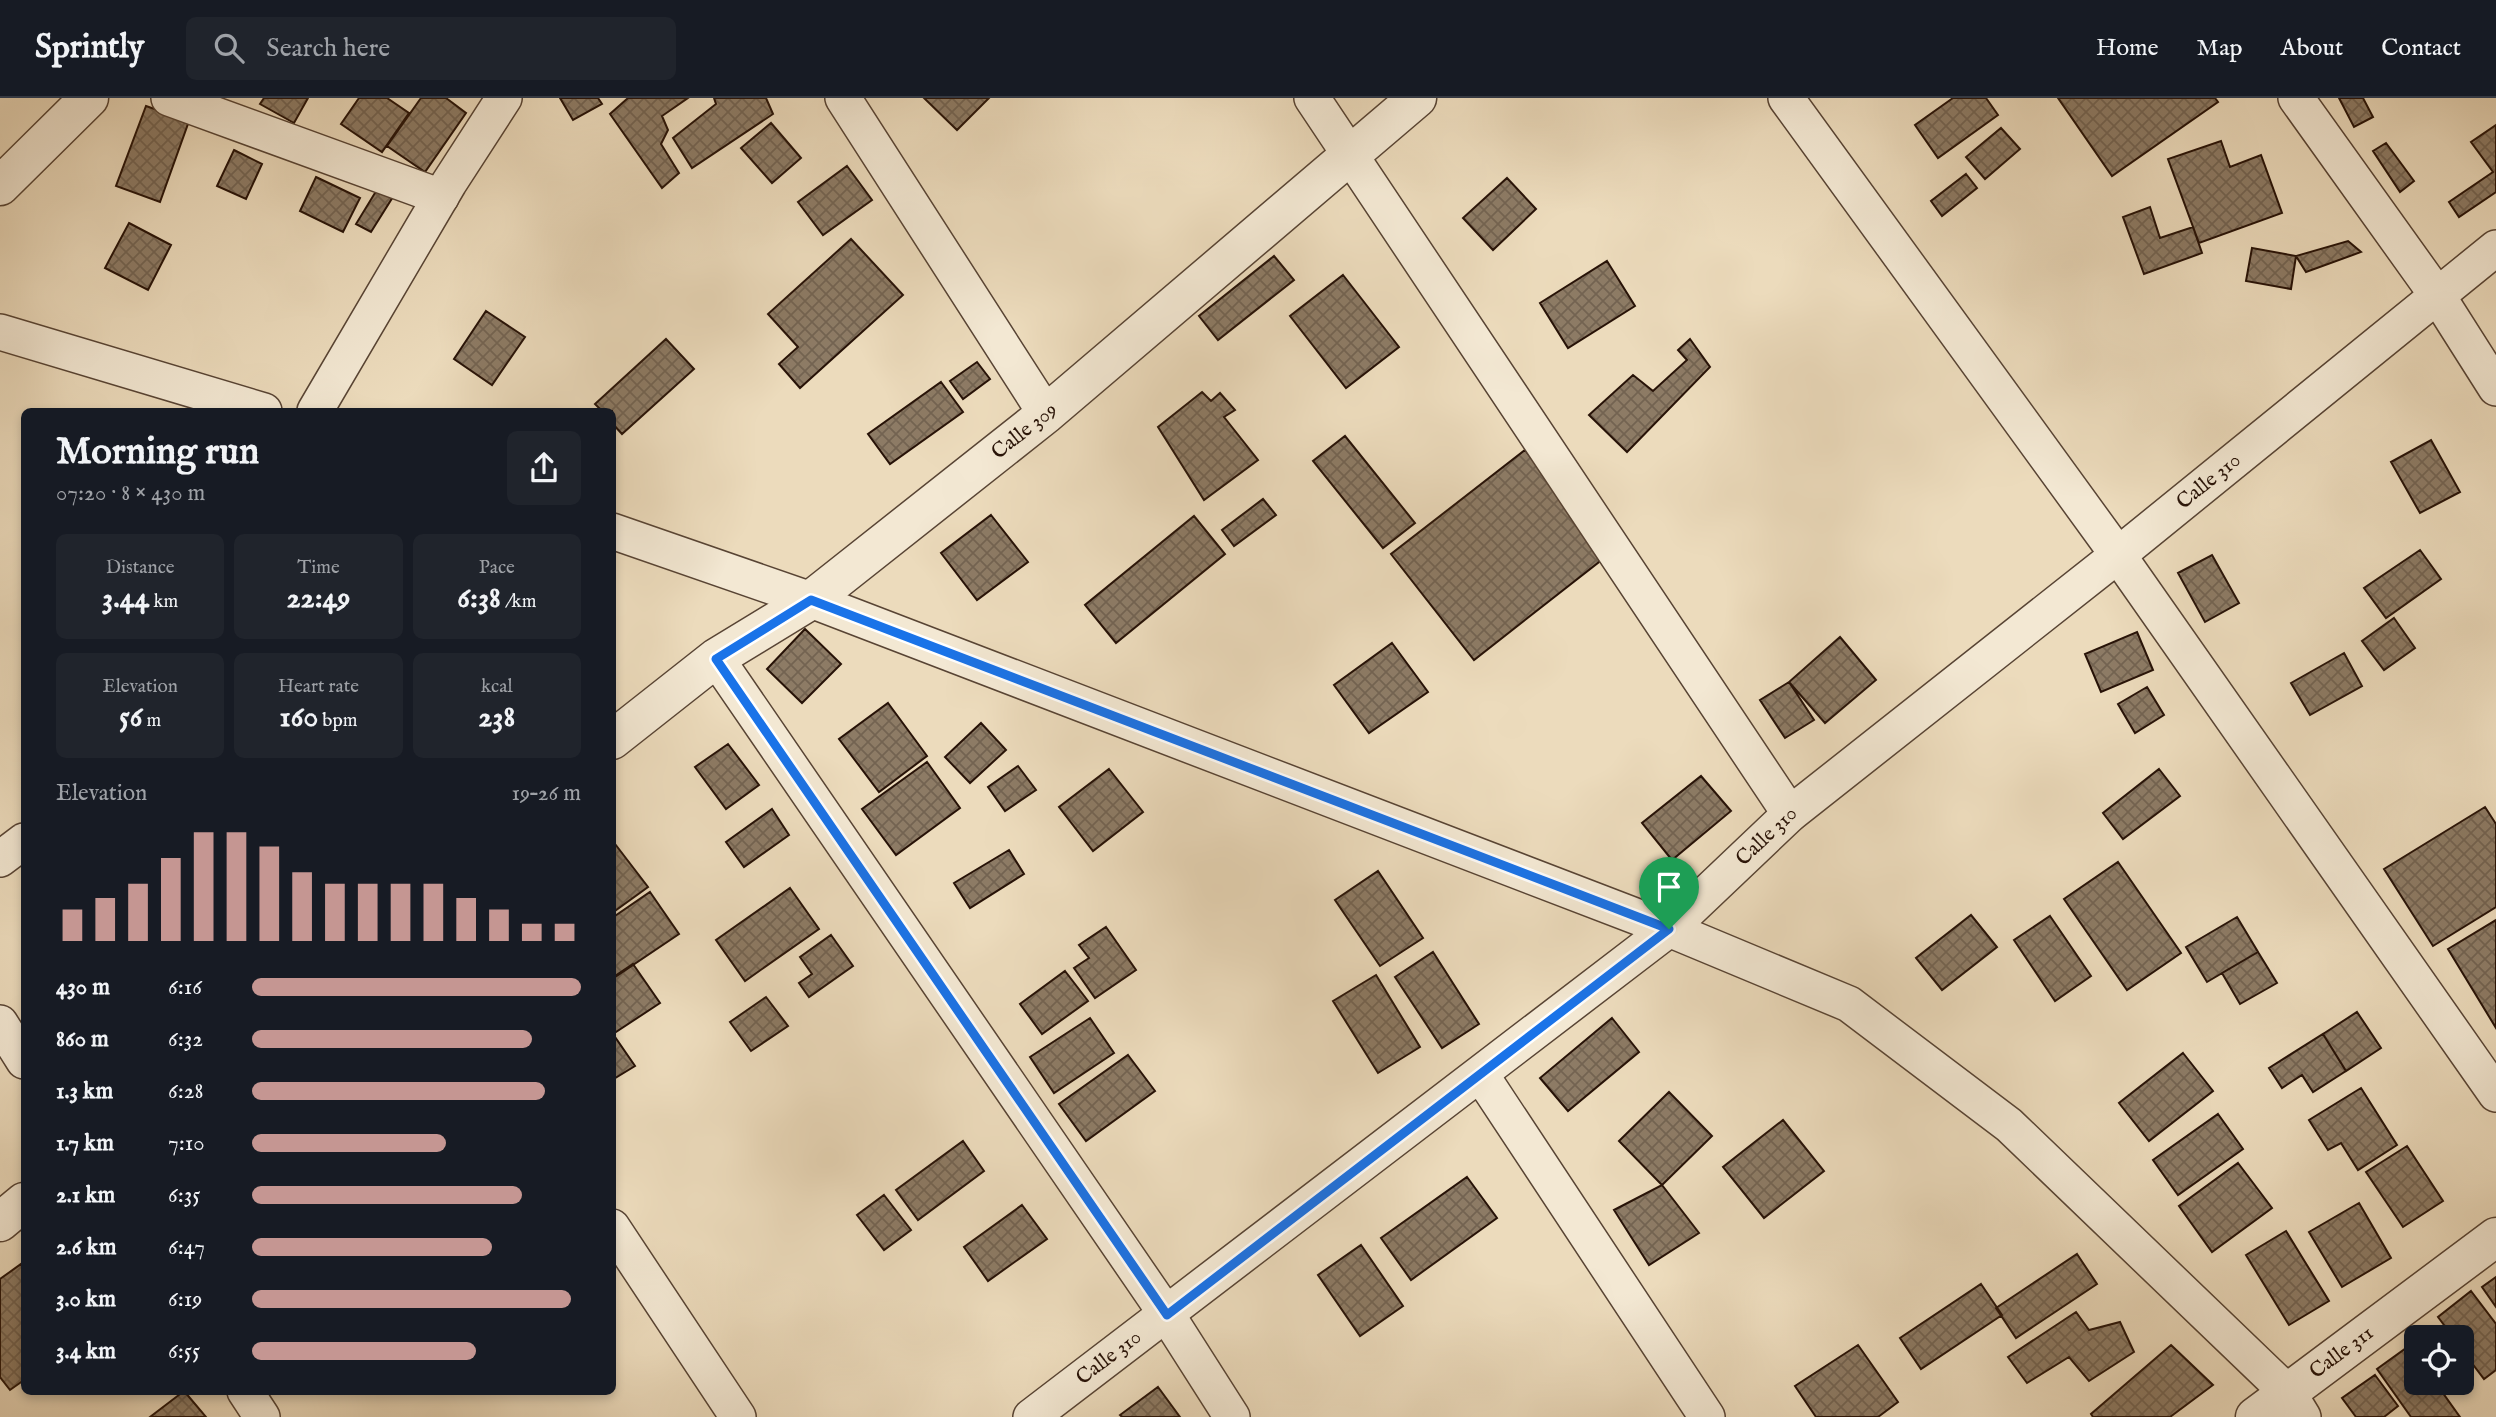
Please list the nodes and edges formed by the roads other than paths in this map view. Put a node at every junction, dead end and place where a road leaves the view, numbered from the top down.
1 (89, 98) edge
2 (169, 98) edge
3 (505, 98) edge
4 (844, 98) edge
5 (1312, 98) edge
6 (1417, 98) edge
7 (1786, 98) edge
8 (2296, 98) edge
9 (1349, 156) junction
10 (0, 186) edge
11 (441, 197) junction
12 (2496, 248) edge
13 (2437, 295) junction
14 (0, 332) edge
15 (2496, 388) edge
16 (254, 408) edge
17 (317, 408) edge
18 (1046, 414) junction
19 (616, 532) edge
20 (2118, 555) junction
21 (811, 600) junction
22 (716, 659) junction
23 (616, 737) edge
24 (1790, 814) junction
25 (21, 843) edge
26 (0, 859) edge
27 (1669, 929) junction
28 (0, 1023) edge
29 (21, 1056) edge
30 (1481, 1074) junction
31 (2496, 1094) edge
32 (21, 1204) edge
33 (0, 1222) edge
34 (616, 1233) edge
35 (2496, 1237) edge
36 (1167, 1315) junction
37 (248, 1395) edge
38 (2296, 1406) edge
39 (262, 1417) edge
40 (738, 1417) edge
41 (1031, 1417) edge
42 (1232, 1417) edge
43 (1707, 1417) edge
44 (2255, 1417) edge

1 - 10 street
2 - 11 street
3 - 11 street
4 - 18 street
5 - 9 street
6 - 9 street, Calle 309
7 - 20 street
8 - 13 street
9 - 18 street, Calle 309
9 - 24 street
11 - 17 street
12 - 13 street, Calle 310
13 - 15 street
13 - 20 street, Calle 310
14 - 16 street
18 - 21 street, Calle 309
19 - 21 street
20 - 24 street, Calle 310
20 - 31 street
21 - 22 street, Calle 309
21 - 27 street
22 - 23 street, Calle 309
22 - 36 street
24 - 27 street, Calle 310
25 - 26 street
27 - 30 street, Calle 310
27 - 38 street
28 - 29 street
30 - 36 street, Calle 310
30 - 43 street
32 - 33 street
34 - 40 street
35 - 38 street, Calle 311
36 - 41 street, Calle 310
36 - 42 street
37 - 39 street
38 - 44 street, Calle 311

